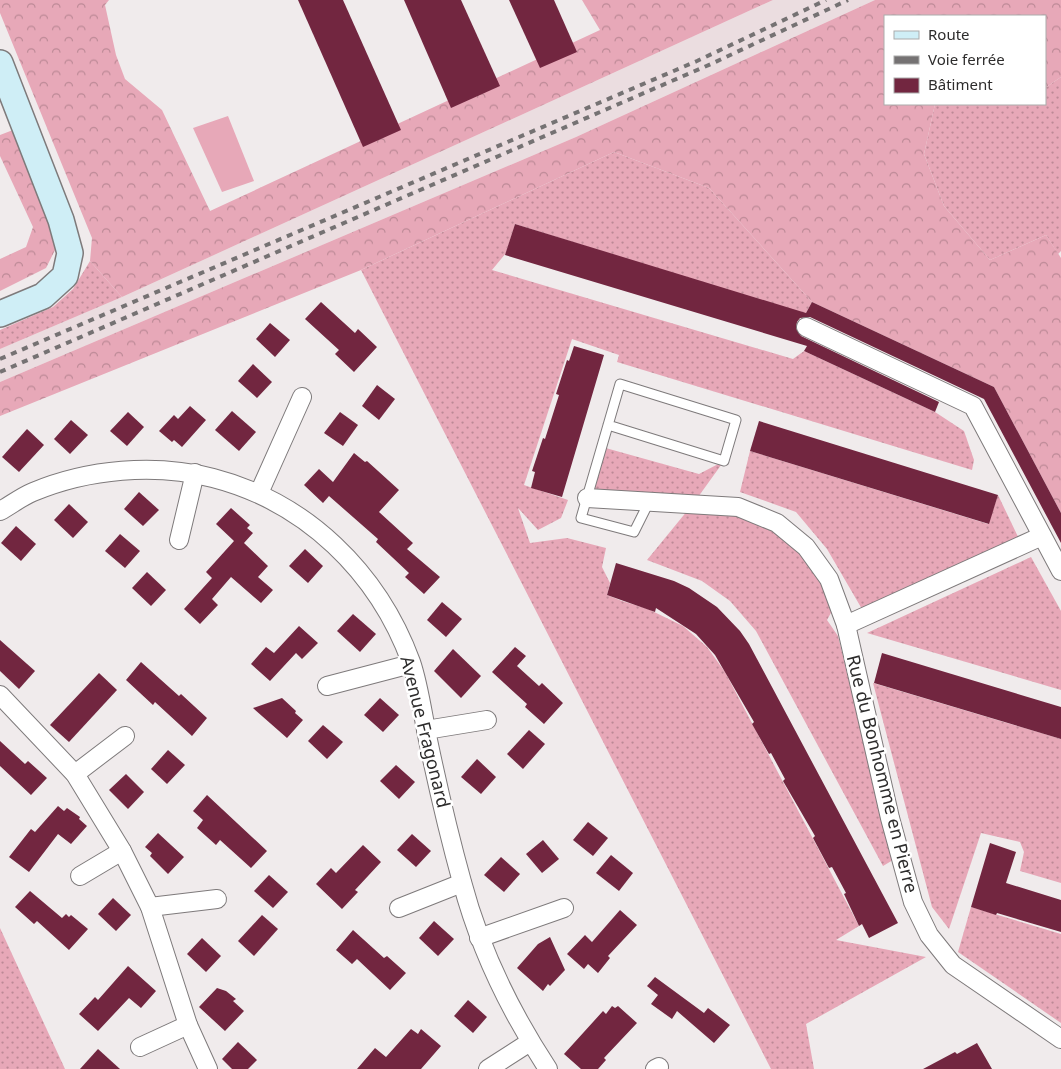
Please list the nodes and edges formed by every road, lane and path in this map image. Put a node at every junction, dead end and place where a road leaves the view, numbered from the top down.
1 (0, 63) edge
2 (0, 314) edge
3 (806, 327) dead end
4 (302, 397) dead end
5 (608, 425) junction
6 (195, 474) junction
7 (258, 493) junction
8 (587, 498) junction
9 (649, 502) junction
10 (0, 511) edge
11 (1042, 536) junction
12 (179, 540) dead end
13 (1061, 571) edge
14 (846, 625) junction
15 (412, 664) junction
16 (327, 686) dead end
17 (0, 695) edge
18 (487, 720) dead end
19 (426, 730) junction
20 (125, 736) dead end
21 (75, 774) junction
22 (122, 851) junction
23 (80, 876) dead end
24 (462, 883) junction
25 (218, 898) dead end
26 (150, 906) junction
27 (399, 908) dead end
28 (564, 908) dead end
29 (479, 938) junction
30 (188, 1025) junction
31 (1059, 1038) edge
32 (530, 1042) junction
33 (140, 1047) dead end
34 (1061, 1055) edge
35 (208, 1069) edge
36 (488, 1069) edge
37 (548, 1069) edge

1 - 2 street
3 - 11 street
4 - 7 street
5 - 5 lane
5 - 8 lane
6 - 7 street, Avenue Fragonard
6 - 10 street, Avenue Fragonard
6 - 12 street
7 - 15 street, Avenue Fragonard
8 - 9 street, Rue du Bonhomme en Pierre
8 - 9 lane
9 - 14 street, Rue du Bonhomme en Pierre
11 - 13 street
11 - 14 street
14 - 31 street, Rue du Bonhomme en Pierre
15 - 16 street
15 - 19 street, Avenue Fragonard
17 - 21 street
18 - 19 street
19 - 24 street, Avenue Fragonard
20 - 21 street
21 - 22 street
22 - 23 street
22 - 26 street
24 - 27 street
24 - 29 street, Avenue Fragonard
25 - 26 street
26 - 30 street
28 - 29 street
29 - 32 street, Avenue Fragonard
30 - 33 street
30 - 35 street
31 - 34 street
32 - 36 street
32 - 37 street, Avenue Fragonard

